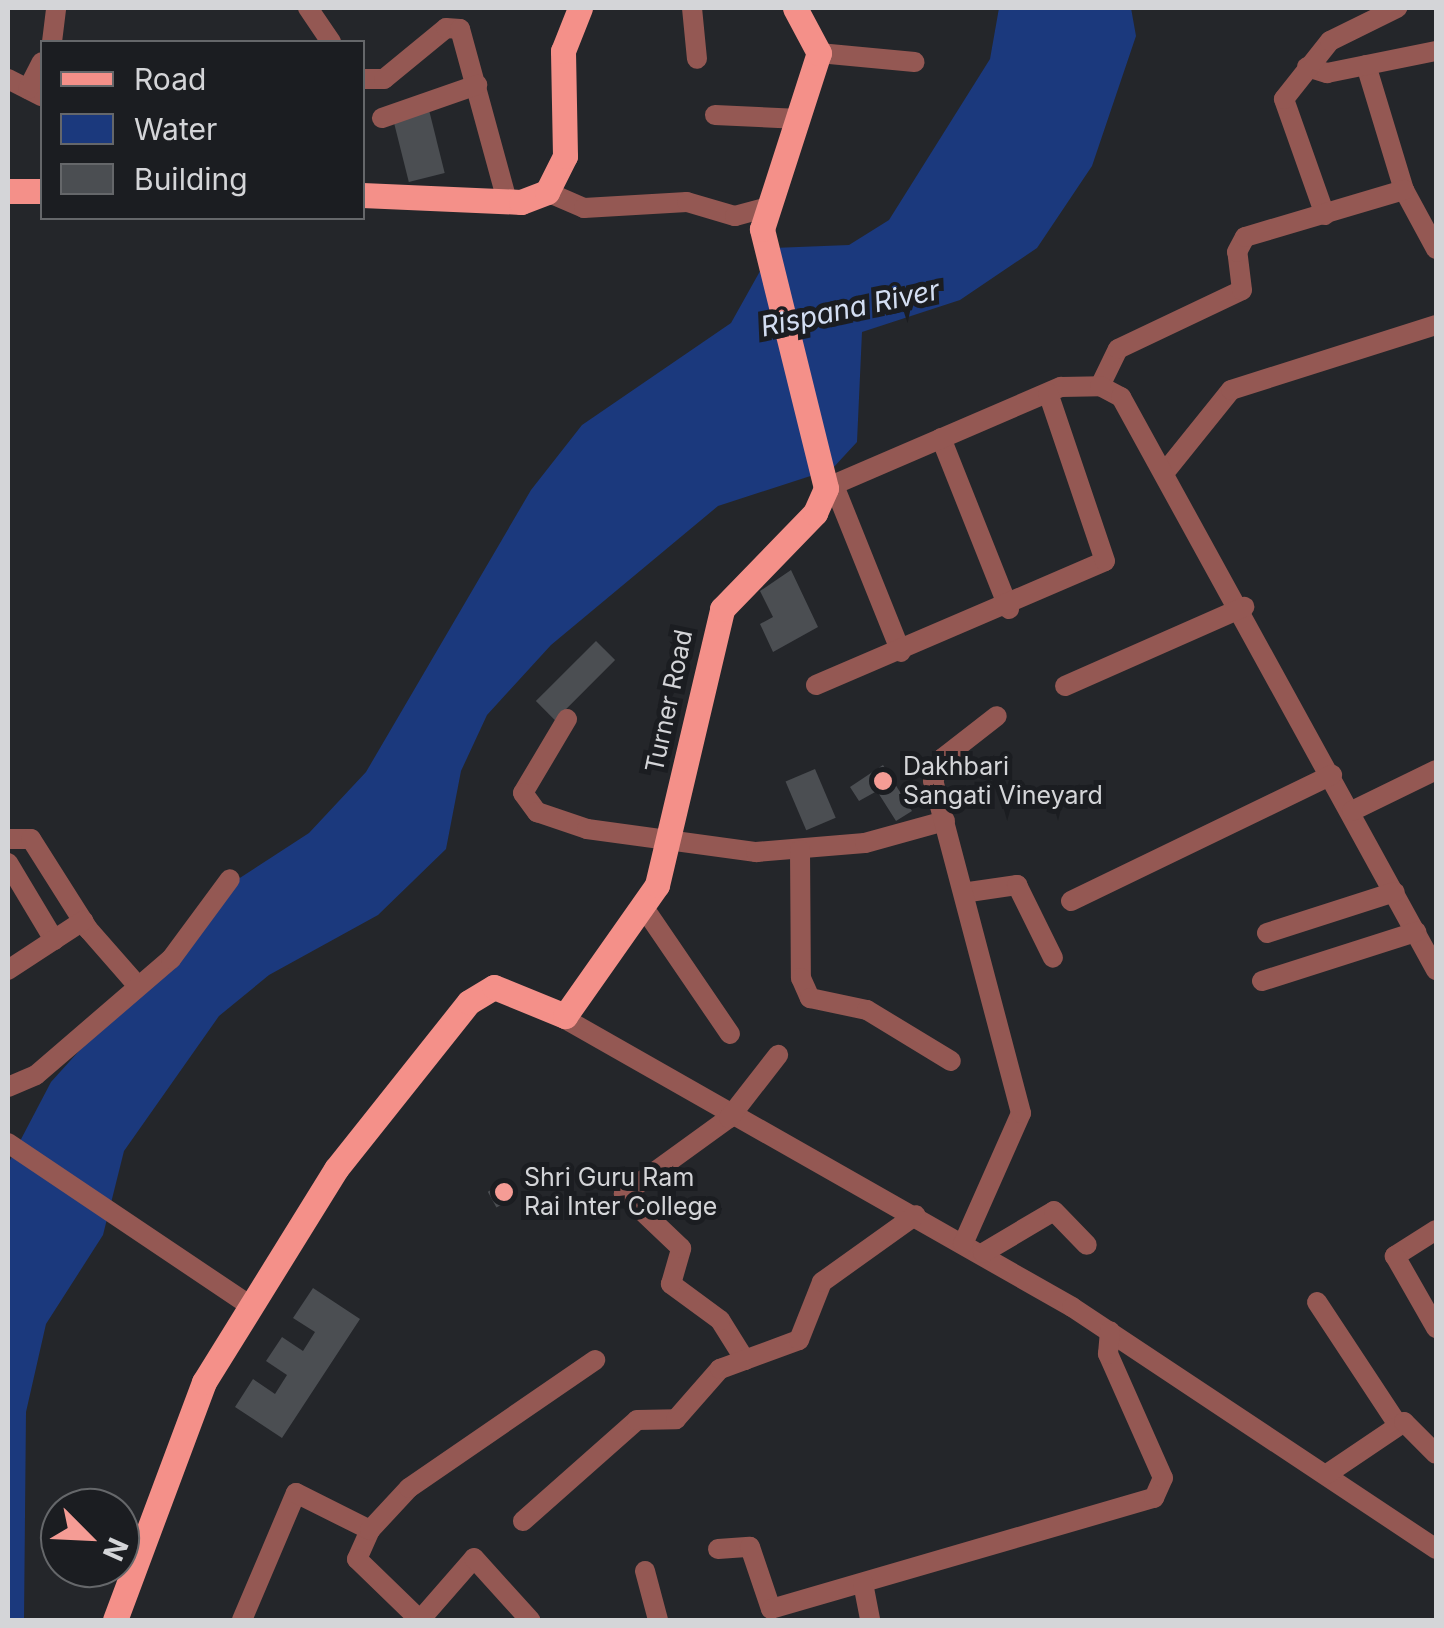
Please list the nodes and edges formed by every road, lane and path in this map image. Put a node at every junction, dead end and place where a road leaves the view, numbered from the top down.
1 (56, 8) edge
2 (308, 8) edge
3 (580, 8) edge
4 (692, 8) edge
5 (795, 8) edge
6 (1397, 8) edge
7 (52, 40) edge
8 (329, 40) edge
9 (1436, 51) edge
10 (818, 53) junction
11 (697, 58) dead end
12 (915, 62) dead end
13 (1366, 65) junction
14 (1307, 67) junction
15 (8, 79) edge
16 (365, 79) edge
17 (477, 85) junction
18 (36, 93) edge
19 (715, 115) dead end
20 (382, 118) dead end
21 (800, 119) junction
22 (1404, 190) junction
23 (8, 191) edge
24 (40, 191) edge
25 (547, 192) junction
26 (365, 195) edge
27 (507, 201) junction
28 (764, 208) junction
29 (1324, 216) junction
30 (1436, 249) edge
31 (1436, 325) edge
32 (1100, 386) junction
33 (1048, 393) junction
34 (941, 438) junction
35 (1165, 472) junction
36 (829, 484) junction
37 (1244, 607) junction
38 (1009, 609) junction
39 (900, 652) junction
40 (816, 685) dead end
41 (1064, 686) dead end
42 (997, 716) dead end
43 (568, 719) dead end
44 (1436, 770) edge
45 (1332, 774) junction
46 (1352, 811) junction
47 (946, 821) junction
48 (8, 839) edge
49 (671, 847) junction
50 (800, 850) junction
51 (8, 863) edge
52 (230, 880) dead end
53 (969, 892) junction
54 (1395, 892) junction
55 (1071, 901) dead end
56 (642, 906) junction
57 (82, 921) junction
58 (1416, 932) junction
59 (1267, 933) dead end
60 (54, 940) junction
61 (1053, 958) dead end
62 (8, 970) edge
63 (1436, 970) edge
64 (1262, 982) dead end
65 (137, 985) junction
66 (560, 1016) junction
67 (730, 1034) dead end
68 (778, 1055) dead end
69 (950, 1061) dead end
70 (8, 1088) edge
71 (729, 1118) junction
72 (11, 1146) edge
73 (916, 1215) junction
74 (1436, 1230) edge
75 (1087, 1244) dead end
76 (973, 1248) junction
77 (1317, 1302) dead end
78 (251, 1306) junction
79 (1436, 1328) edge
80 (1110, 1331) junction
81 (595, 1360) dead end
82 (745, 1360) junction
83 (1398, 1425) junction
84 (1436, 1454) edge
85 (1328, 1474) junction
86 (523, 1522) dead end
87 (370, 1530) junction
88 (718, 1549) dead end
89 (1436, 1549) edge
90 (644, 1570) dead end
91 (863, 1583) junction
92 (765, 1614) edge
93 (114, 1620) edge
94 (242, 1620) edge
95 (420, 1620) edge
96 (530, 1620) edge
97 (658, 1620) edge
98 (870, 1620) edge

1 - 7 street
2 - 8 street
3 - 25 main road
4 - 11 street
5 - 10 main road
6 - 14 street
9 - 13 street
10 - 12 street
10 - 21 main road
13 - 14 street
13 - 22 street
14 - 29 street
15 - 18 street
16 - 17 street
17 - 20 street
17 - 27 street
19 - 21 street
21 - 28 main road
22 - 29 street
22 - 30 street
23 - 24 main road
25 - 27 main road
25 - 28 street
26 - 27 main road
28 - 36 main road
29 - 32 street
31 - 35 street
32 - 33 street
32 - 35 street
33 - 34 street
33 - 38 street
34 - 36 street
34 - 38 street
35 - 37 street
36 - 39 street
36 - 49 main road, Turner Road
37 - 41 street
37 - 45 street
38 - 39 street
39 - 40 street
42 - 47 street
43 - 49 street
44 - 46 street
45 - 46 street
45 - 55 street
46 - 54 street
47 - 50 street
47 - 53 street
48 - 57 street
49 - 50 street
49 - 56 main road, Turner Road
50 - 69 street
51 - 60 street
52 - 65 street
53 - 61 street
53 - 76 street
54 - 58 street
54 - 59 street
56 - 66 main road, Turner Road
56 - 67 street
57 - 60 street
57 - 65 street
58 - 63 street
58 - 64 street
60 - 62 street
65 - 70 street
66 - 71 street
66 - 78 main road
68 - 71 street
71 - 73 street
71 - 82 street
72 - 78 street
73 - 76 street
73 - 82 street
74 - 79 street
75 - 76 street
76 - 80 street
77 - 83 street
78 - 93 main road
80 - 85 street
80 - 91 street
81 - 87 street
82 - 86 street
83 - 84 street
83 - 85 street
85 - 89 street
87 - 94 street
87 - 95 street
88 - 92 street
90 - 97 street
91 - 92 street
91 - 98 street
95 - 96 street

